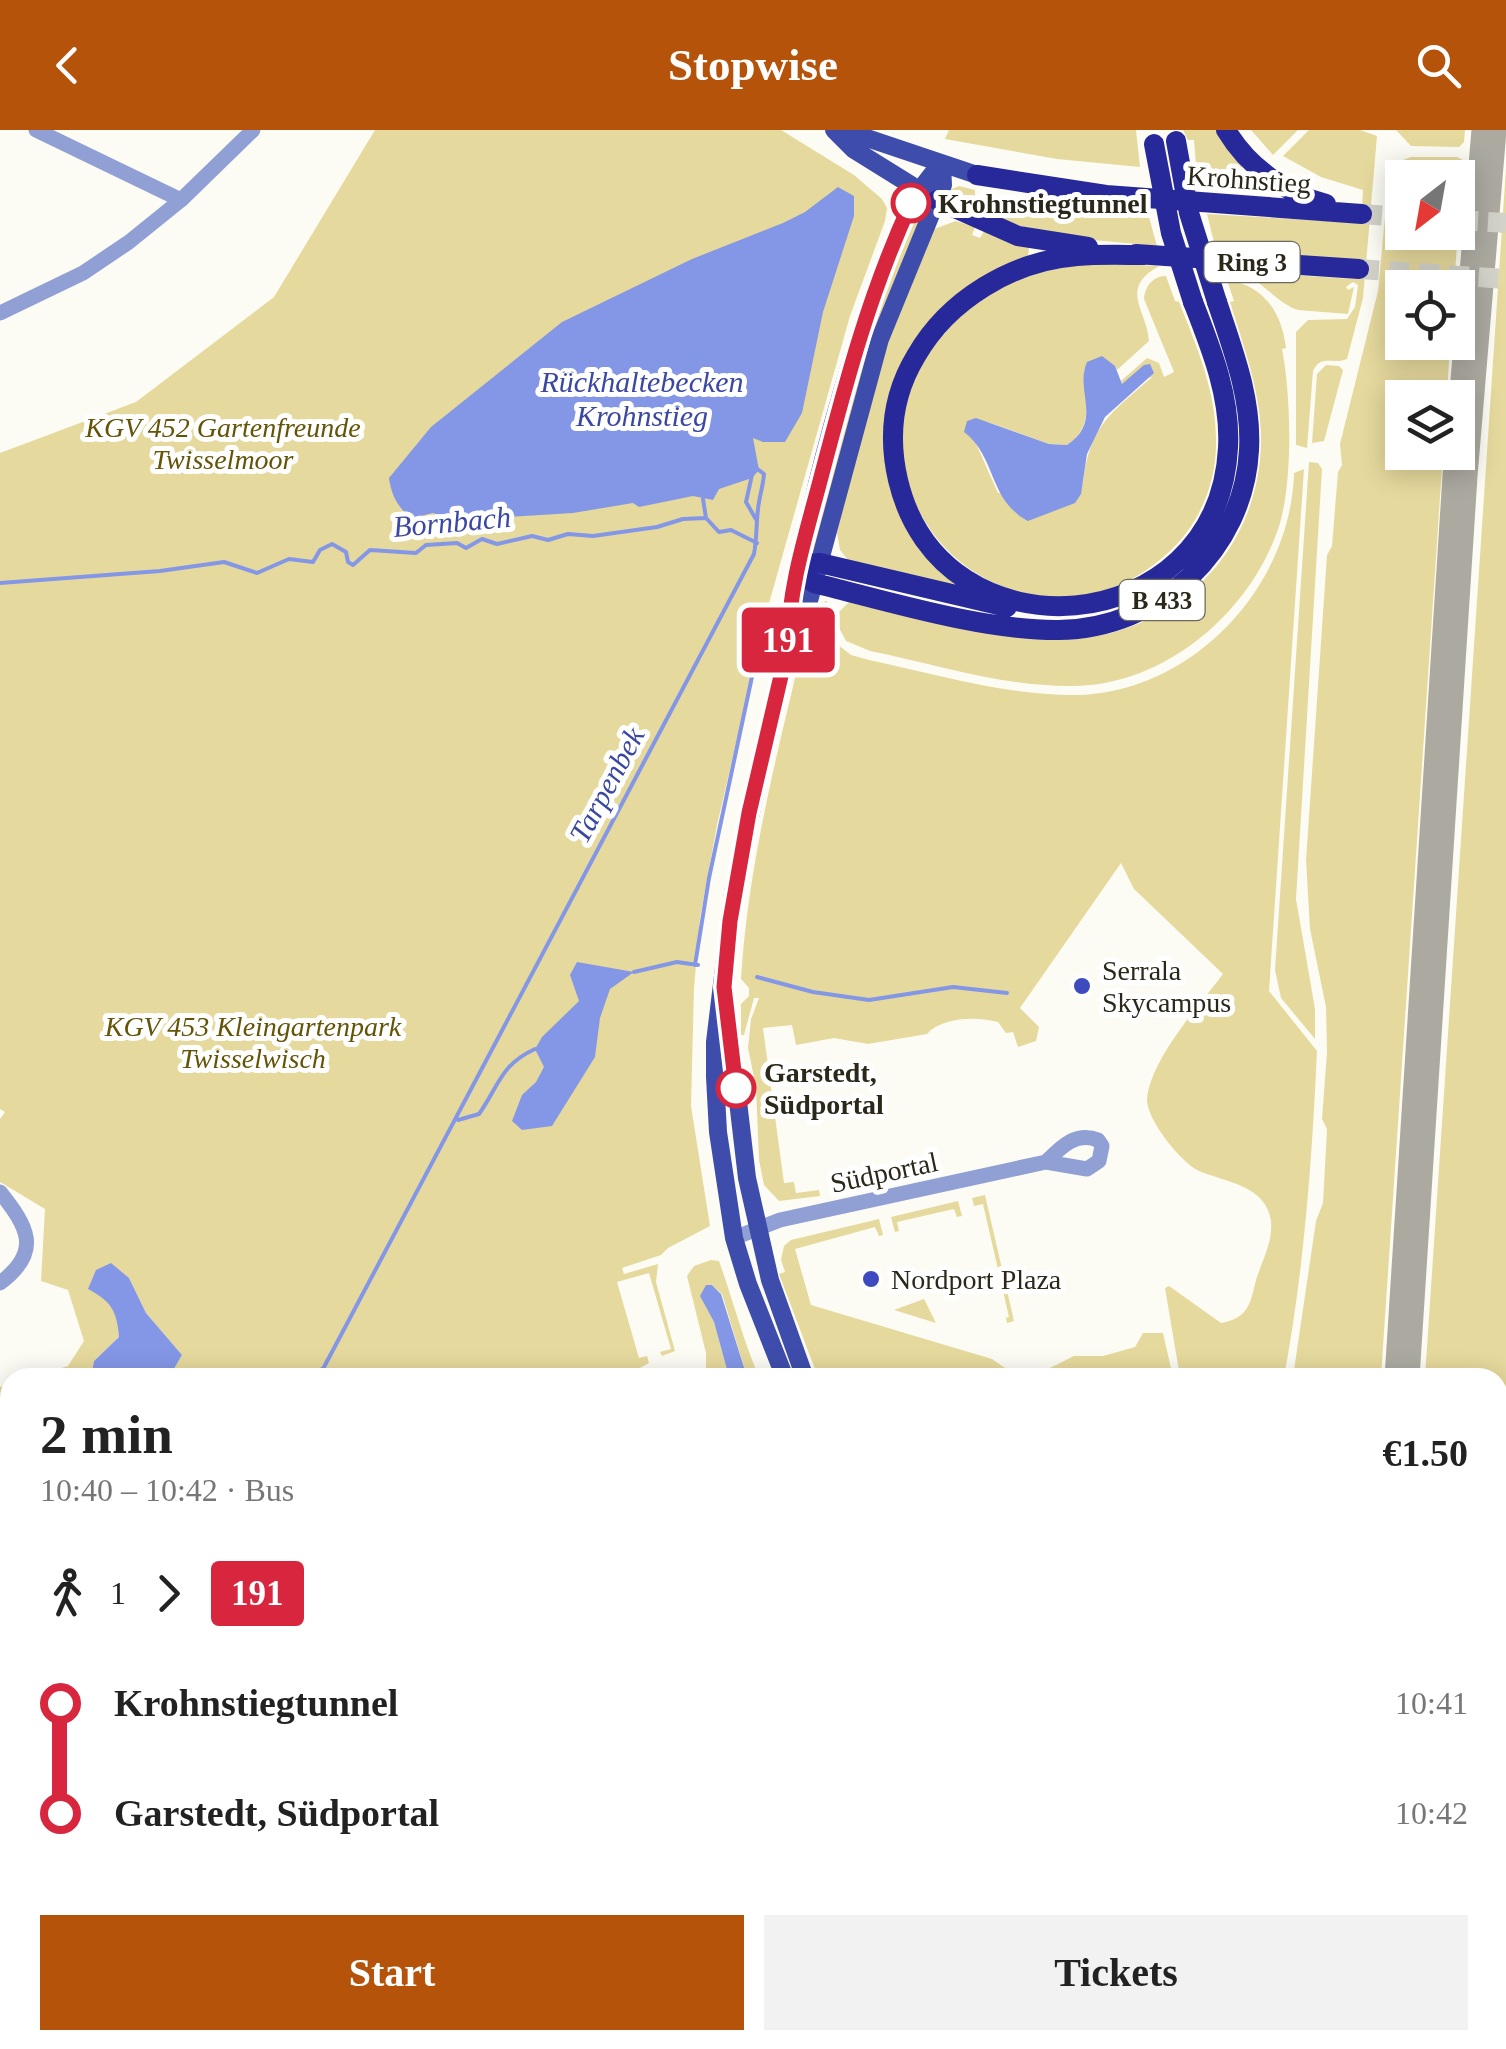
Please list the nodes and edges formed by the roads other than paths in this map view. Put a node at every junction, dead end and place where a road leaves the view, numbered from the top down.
1 (37, 130) edge
2 (253, 130) edge
3 (834, 130) edge
4 (843, 130) edge
5 (1226, 130) edge
6 (1164, 136) edge
7 (942, 164) junction
8 (977, 175) joint
9 (918, 189) junction
10 (181, 200) junction
11 (937, 200) junction
12 (1145, 255) junction
13 (1359, 269) tunnel mouth
14 (0, 313) edge
15 (811, 573) junction
16 (1048, 608) junction
17 (724, 987) junction
18 (1046, 1162) dead end
19 (0, 1192) edge
20 (758, 1228) junction
21 (734, 1238) junction
22 (0, 1282) edge
23 (782, 1368) edge
24 (801, 1368) edge

1 - 10 street
2 - 10 street
3 - 9 main road, Ring 3
4 - 7 main road, Krohnstieg / Ring 3
5 - 8 highway, Krohnstieg / Ring 3
6 - 15 highway, B 433, bridge
6 - 16 highway, B 433, bridge
7 - 8 main road, Krohnstieg / Ring 3
7 - 9 main road
7 - 11 main road
9 - 11 main road, Ring 3
9 - 15 main road
10 - 14 street
11 - 12 highway, Ring 3
11 - 15 main road
12 - 13 highway, Ring 3
12 - 16 highway, B 433
15 - 16 highway
15 - 17 main road
17 - 20 main road
17 - 21 main road
18 - 20 street, Südportal
19 - 22 street
20 - 21 street, Südportal
20 - 24 main road
21 - 23 main road

